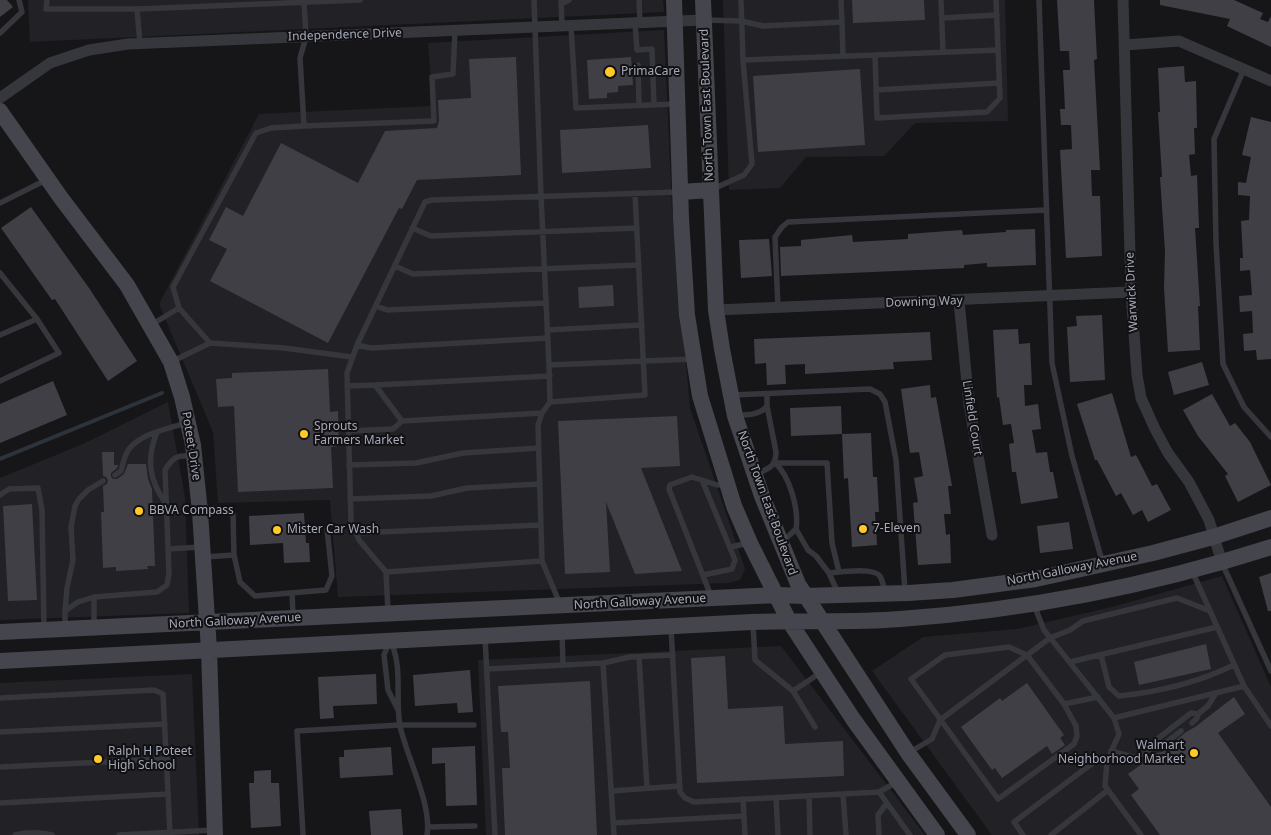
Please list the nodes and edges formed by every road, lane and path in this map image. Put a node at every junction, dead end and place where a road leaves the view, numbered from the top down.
1 (20, 0) edge
2 (47, 0) edge
3 (360, 0) edge
4 (534, 0) edge
5 (568, 0) edge
6 (632, 0) edge
7 (639, 0) edge
8 (674, 0) edge
9 (703, 0) edge
10 (741, 0) edge
11 (841, 0) edge
12 (941, 0) edge
13 (996, 0) edge
14 (1039, 0) edge
15 (1123, 0) edge
16 (304, 2) junction
17 (561, 2) edge
18 (137, 9) junction
19 (997, 15) junction
20 (942, 18) junction
21 (703, 20) junction
22 (675, 21) junction
23 (741, 21) junction
24 (842, 22) junction
25 (638, 23) junction
26 (566, 26) junction
27 (535, 27) junction
28 (455, 30) junction
29 (0, 33) edge
30 (306, 37) junction
31 (140, 44) junction
32 (1125, 45) junction
33 (637, 50) junction
34 (998, 50) junction
35 (943, 52) junction
36 (875, 55) junction
37 (843, 56) junction
38 (637, 57) dead end
39 (743, 60) junction
40 (638, 65) dead end
41 (1244, 69) junction
42 (1271, 81) edge
43 (999, 83) junction
44 (876, 90) junction
45 (0, 98) edge
46 (654, 104) junction
47 (678, 104) junction
48 (639, 105) junction
49 (0, 111) edge
50 (304, 126) junction
51 (48, 179) junction
52 (711, 190) junction
53 (680, 192) junction
54 (635, 193) junction
55 (541, 196) junction
56 (0, 202) edge
57 (1046, 210) junction
58 (412, 228) junction
59 (637, 228) junction
60 (543, 232) junction
61 (639, 265) junction
62 (395, 266) junction
63 (544, 268) junction
64 (0, 273) edge
65 (1131, 292) junction
66 (1049, 296) junction
67 (959, 301) junction
68 (546, 303) junction
69 (376, 306) junction
70 (179, 308) junction
71 (778, 308) junction
72 (716, 310) junction
73 (36, 319) junction
74 (642, 325) junction
75 (151, 326) junction
76 (547, 330) junction
77 (0, 335) edge
78 (548, 338) junction
79 (210, 343) junction
80 (357, 345) junction
81 (352, 357) junction
82 (694, 359) junction
83 (644, 361) junction
84 (171, 362) junction
85 (549, 365) junction
86 (550, 376) junction
87 (0, 381) edge
88 (375, 385) junction
89 (347, 386) junction
90 (767, 394) junction
91 (730, 396) junction
92 (550, 402) junction
93 (767, 406) junction
94 (542, 413) junction
95 (735, 416) junction
96 (402, 421) junction
97 (188, 422) junction
98 (708, 424) junction
99 (348, 431) junction
100 (157, 432) junction
101 (1271, 437) edge
102 (539, 448) junction
103 (194, 456) junction
104 (775, 463) junction
105 (349, 465) junction
106 (754, 474) junction
107 (115, 475) dead end
108 (702, 480) junction
109 (103, 481) dead end
110 (727, 483) junction
111 (540, 484) junction
112 (0, 495) edge
113 (350, 499) junction
114 (166, 504) junction
115 (200, 507) junction
116 (1271, 518) edge
117 (541, 525) junction
118 (327, 528) dead end
119 (796, 529) junction
120 (356, 533) junction
121 (992, 535) dead end
122 (1213, 537) junction
123 (750, 543) junction
124 (780, 543) junction
125 (730, 547) junction
126 (1271, 547) edge
127 (168, 549) junction
128 (202, 552) junction
129 (234, 555) junction
130 (542, 561) junction
131 (1222, 563) junction
132 (1103, 564) junction
133 (1192, 570) junction
134 (386, 572) junction
135 (839, 572) junction
136 (829, 573) junction
137 (703, 575) junction
138 (1029, 580) junction
139 (292, 593) junction
140 (905, 593) junction
141 (838, 594) junction
142 (886, 594) junction
143 (777, 595) junction
144 (804, 596) junction
145 (94, 597) junction
146 (712, 598) junction
147 (1034, 603) junction
148 (560, 606) junction
149 (66, 611) junction
150 (1210, 611) junction
151 (388, 614) junction
152 (293, 618) junction
153 (789, 621) junction
154 (207, 622) junction
155 (752, 622) junction
156 (823, 622) junction
157 (671, 626) junction
158 (1217, 627) junction
159 (94, 628) junction
160 (64, 629) junction
161 (44, 630) junction
162 (562, 631) junction
163 (0, 632) edge
164 (485, 635) junction
165 (1050, 638) junction
166 (390, 640) junction
167 (209, 650) junction
168 (673, 655) junction
169 (1028, 655) junction
170 (1101, 655) junction
171 (639, 657) junction
172 (46, 659) junction
173 (0, 661) edge
174 (1070, 662) junction
175 (603, 663) junction
176 (563, 665) junction
177 (1234, 665) junction
178 (487, 669) junction
179 (822, 671) junction
180 (1271, 671) edge
181 (1244, 686) junction
182 (793, 691) junction
183 (1216, 693) junction
184 (1098, 697) junction
185 (0, 698) edge
186 (1064, 704) junction
187 (399, 712) junction
188 (1198, 714) junction
189 (1114, 718) junction
190 (940, 720) junction
191 (1192, 723) dead end
192 (165, 724) junction
193 (400, 725) junction
194 (474, 725) dead end
195 (1271, 726) edge
196 (815, 727) dead end
197 (1181, 731) dead end
198 (0, 732) edge
199 (1152, 748) junction
200 (1112, 752) junction
201 (908, 753) junction
202 (167, 759) junction
203 (1107, 761) junction
204 (918, 766) junction
205 (0, 767) edge
206 (899, 781) junction
207 (680, 786) junction
208 (647, 788) junction
209 (1108, 790) junction
210 (611, 791) junction
211 (879, 792) junction
212 (168, 794) junction
213 (843, 794) junction
214 (809, 796) junction
215 (776, 798) junction
216 (743, 799) junction
217 (0, 803) edge
218 (887, 803) junction
219 (744, 816) junction
220 (613, 823) junction
221 (475, 826) dead end
222 (428, 827) junction
223 (170, 832) junction
224 (215, 833) edge
225 (154, 834) edge
226 (15, 835) edge
227 (52, 835) edge
228 (119, 835) edge
229 (303, 835) edge
230 (427, 835) edge
231 (495, 835) edge
232 (614, 835) edge
233 (744, 835) edge
234 (778, 835) edge
235 (810, 835) edge
236 (846, 835) edge
237 (879, 835) edge
238 (910, 835) edge
239 (937, 835) edge
240 (968, 835) edge
241 (1023, 835) edge
242 (1051, 835) edge
243 (1141, 835) edge

1 - 29 lane
2 - 18 lane
3 - 16 lane
4 - 27 lane
5 - 17 lane
6 - 7 lane
7 - 25 lane
8 - 22 main road, North Town East Boulevard
9 - 21 main road, North Town East Boulevard
10 - 23 lane
11 - 24 lane
12 - 20 lane
13 - 19 lane
14 - 57 lane
15 - 32 street, Warwick Drive
16 - 18 lane
16 - 30 lane
17 - 26 lane
18 - 31 lane
19 - 20 lane
19 - 34 lane
20 - 35 lane
21 - 22 street, Independence Drive
21 - 23 lane
21 - 52 main road, North Town East Boulevard
22 - 25 street, Independence Drive
22 - 47 main road, North Town East Boulevard
23 - 24 lane
23 - 39 lane
24 - 37 lane
25 - 26 street, Independence Drive
25 - 33 lane
26 - 27 street, Independence Drive
26 - 48 lane
27 - 28 street, Independence Drive
27 - 55 lane
28 - 30 street, Independence Drive
28 - 50 lane
30 - 31 street, Independence Drive
30 - 50 lane
31 - 45 street, Independence Drive
32 - 41 street
32 - 65 street, Warwick Drive
33 - 38 lane
33 - 46 lane
34 - 35 lane
34 - 43 lane
35 - 36 lane
36 - 37 lane
36 - 44 lane
37 - 39 lane
39 - 52 lane
40 - 48 lane
41 - 42 street
41 - 101 lane
43 - 44 lane
43 - 44 lane
46 - 47 lane
46 - 48 lane
47 - 53 main road, North Town East Boulevard
49 - 51 main road, Poteet Drive
50 - 70 lane
51 - 56 lane
51 - 75 main road, Poteet Drive
52 - 53 main road
52 - 72 main road, North Town East Boulevard
53 - 54 lane
53 - 82 main road, North Town East Boulevard
54 - 55 lane
54 - 59 lane
55 - 58 lane
55 - 60 lane
57 - 66 lane
57 - 71 lane
58 - 60 lane
58 - 62 lane
59 - 60 lane
59 - 61 lane
60 - 63 lane
61 - 63 lane
61 - 74 lane
62 - 63 lane
62 - 69 lane
63 - 68 lane
64 - 73 lane
65 - 66 street, Downing Way
65 - 122 street, Warwick Drive
66 - 67 street, Downing Way
66 - 132 lane
67 - 71 street, Downing Way
67 - 121 street, Linfield Court
68 - 69 lane
68 - 76 lane
69 - 80 lane
70 - 75 lane
70 - 79 lane
71 - 72 street, Downing Way
72 - 91 main road, North Town East Boulevard
73 - 77 lane
73 - 87 lane
74 - 76 lane
74 - 83 lane
75 - 84 main road, Poteet Drive
76 - 78 lane
78 - 80 lane
78 - 85 lane
79 - 81 lane
79 - 84 lane
80 - 81 lane
81 - 89 lane
82 - 83 lane
82 - 98 main road, North Town East Boulevard
83 - 85 lane
83 - 92 lane
84 - 97 main road, Poteet Drive
85 - 86 lane
86 - 88 lane
86 - 92 lane
88 - 89 lane
88 - 96 lane
89 - 99 lane
90 - 91 lane
90 - 93 lane
90 - 140 lane
91 - 95 main road, North Town East Boulevard
92 - 94 lane
93 - 95 lane
93 - 104 lane
94 - 96 lane
94 - 102 lane
95 - 98 main road
95 - 106 main road, North Town East Boulevard
96 - 99 lane
97 - 100 lane
97 - 103 main road, Poteet Drive
98 - 110 main road, North Town East Boulevard
99 - 105 lane
100 - 107 lane
100 - 114 lane
102 - 105 lane
102 - 111 lane
103 - 114 lane
103 - 115 main road, Poteet Drive
104 - 106 lane
104 - 119 lane
104 - 135 lane
105 - 113 lane
106 - 124 main road, North Town East Boulevard
108 - 110 lane
108 - 125 lane
108 - 137 lane
109 - 149 lane
110 - 123 main road, North Town East Boulevard
111 - 113 lane
111 - 117 lane
112 - 161 lane
113 - 120 lane
114 - 127 lane
115 - 128 main road, Poteet Drive
115 - 129 lane
116 - 122 main road, North Galloway Avenue
117 - 120 lane
117 - 130 lane
118 - 139 lane
119 - 124 lane
119 - 136 lane
120 - 134 lane
122 - 131 street, Warwick Drive
122 - 132 main road, North Galloway Avenue
123 - 125 lane
123 - 143 main road, North Town East Boulevard
124 - 144 main road, North Town East Boulevard
125 - 137 lane
126 - 131 main road, North Galloway Avenue
127 - 128 lane
127 - 145 lane
128 - 129 lane
128 - 154 main road, Poteet Drive
129 - 139 lane
130 - 134 lane
130 - 148 lane
131 - 133 main road, North Galloway Avenue
131 - 180 lane
132 - 138 main road, North Galloway Avenue
133 - 147 main road, North Galloway Avenue
133 - 150 lane
134 - 151 lane
135 - 136 lane
135 - 142 lane
136 - 141 lane
137 - 146 lane
138 - 140 main road, North Galloway Avenue
138 - 147 main road
139 - 152 lane
140 - 142 main road, North Galloway Avenue
141 - 142 main road, North Galloway Avenue
141 - 144 main road, North Galloway Avenue
143 - 144 main road, North Galloway Avenue
143 - 146 main road, North Galloway Avenue
143 - 153 main road, North Town East Boulevard
144 - 156 main road, North Town East Boulevard
145 - 149 lane
145 - 159 lane
146 - 148 main road, North Galloway Avenue
147 - 156 main road, North Galloway Avenue
147 - 165 lane
148 - 151 main road, North Galloway Avenue
148 - 162 main road
149 - 160 lane
150 - 158 lane
150 - 165 lane
151 - 152 main road, North Galloway Avenue
151 - 166 main road
152 - 154 main road, North Galloway Avenue
153 - 155 main road, North Galloway Avenue
153 - 156 main road, North Galloway Avenue
153 - 179 main road, North Town East Boulevard
154 - 159 main road, North Galloway Avenue
154 - 167 main road, Poteet Drive
155 - 157 main road, North Galloway Avenue
155 - 182 lane
156 - 201 main road, North Town East Boulevard
157 - 162 main road, North Galloway Avenue
157 - 168 lane
158 - 170 lane
158 - 177 lane
159 - 160 main road, North Galloway Avenue
160 - 161 main road, North Galloway Avenue
161 - 163 main road, North Galloway Avenue
161 - 172 main road
162 - 164 main road, North Galloway Avenue
162 - 176 lane
164 - 166 main road, North Galloway Avenue
164 - 178 lane
165 - 169 lane
165 - 174 lane
166 - 167 main road, North Galloway Avenue
166 - 187 lane
166 - 187 lane
167 - 172 main road, North Galloway Avenue
167 - 224 main road, Poteet Drive
168 - 171 lane
168 - 207 lane
169 - 186 lane
169 - 190 lane
169 - 190 lane
170 - 174 lane
170 - 177 lane
171 - 175 lane
171 - 208 lane
172 - 173 main road, North Galloway Avenue
174 - 184 lane
175 - 176 lane
175 - 210 lane
176 - 178 lane
177 - 181 lane
178 - 231 lane
179 - 182 lane
179 - 206 main road, North Town East Boulevard
181 - 183 lane
181 - 195 lane
182 - 196 lane
183 - 188 lane
183 - 189 lane
184 - 186 lane
184 - 189 lane
185 - 192 lane
186 - 190 lane
187 - 193 lane
188 - 191 lane
188 - 199 lane
189 - 200 lane
190 - 201 lane
192 - 198 lane
192 - 202 lane
193 - 194 lane
193 - 222 lane
193 - 229 lane
197 - 199 lane
199 - 200 lane
200 - 203 lane
201 - 204 main road, North Town East Boulevard
202 - 205 lane
202 - 212 lane
203 - 209 lane
203 - 241 lane
204 - 206 main road
204 - 240 main road, North Town East Boulevard
206 - 211 lane
206 - 239 main road, North Town East Boulevard
207 - 208 lane
207 - 216 lane
208 - 210 lane
209 - 242 lane
209 - 243 lane
210 - 220 lane
211 - 213 lane
211 - 218 lane
212 - 217 lane
212 - 223 lane
213 - 214 lane
213 - 236 lane
214 - 215 lane
214 - 235 lane
215 - 216 lane
215 - 234 lane
216 - 219 lane
218 - 237 lane
218 - 238 lane
219 - 220 lane
219 - 233 lane
220 - 232 lane
221 - 222 lane
222 - 230 lane
223 - 224 lane
223 - 225 lane
225 - 228 lane
226 - 227 lane

